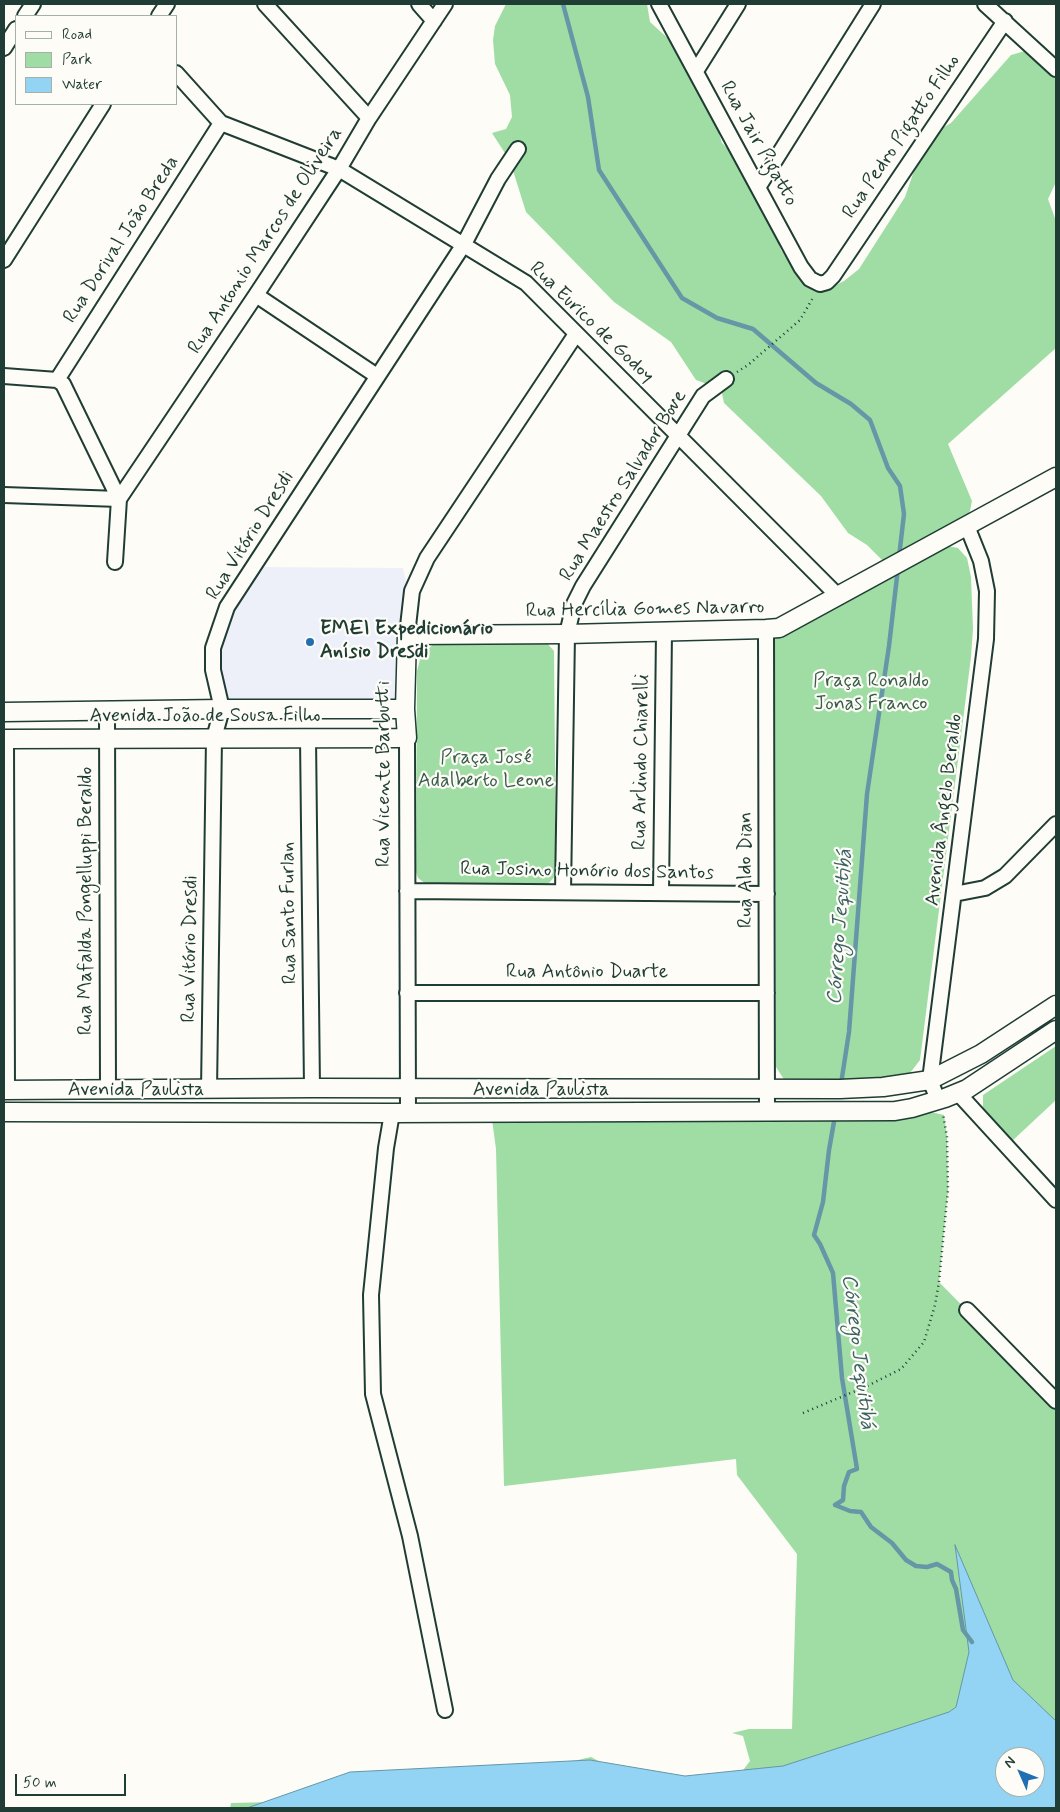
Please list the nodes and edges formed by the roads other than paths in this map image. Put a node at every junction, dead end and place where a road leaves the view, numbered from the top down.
1 (33, 4) edge
2 (167, 4) edge
3 (264, 4) edge
4 (418, 4) edge
5 (445, 4) edge
6 (659, 4) edge
7 (738, 4) edge
8 (873, 4) edge
9 (985, 4) edge
10 (26, 15) edge
11 (160, 15) edge
12 (434, 21) junction
13 (1005, 22) junction
14 (15, 31) edge
15 (4, 48) edge
16 (1056, 69) edge
17 (696, 71) junction
18 (178, 75) edge
19 (102, 105) edge
20 (369, 118) junction
21 (221, 123) junction
22 (518, 149) dead end
23 (339, 169) junction
24 (759, 186) junction
25 (464, 244) junction
26 (4, 260) edge
27 (820, 284) joint
28 (256, 295) junction
29 (576, 334) junction
30 (4, 376) edge
31 (377, 376) junction
32 (726, 379) road end
33 (57, 380) junction
34 (678, 436) junction
35 (1056, 477) edge
36 (4, 495) edge
37 (119, 499) junction
38 (967, 526) junction
39 (115, 562) dead end
40 (838, 596) junction
41 (766, 629) junction
42 (664, 632) junction
43 (566, 634) junction
44 (407, 635) junction
45 (222, 709) junction
46 (405, 709) junction
47 (107, 711) junction
48 (4, 712) edge
49 (214, 738) junction
50 (308, 738) junction
51 (407, 738) junction
52 (5, 739) edge
53 (107, 739) junction
54 (1056, 824) edge
55 (407, 891) junction
56 (563, 892) junction
57 (661, 893) junction
58 (767, 894) junction
59 (954, 894) junction
60 (407, 993) junction
61 (767, 993) junction
62 (1056, 1005) edge
63 (1056, 1030) edge
64 (930, 1080) junction
65 (312, 1088) junction
66 (766, 1088) junction
67 (408, 1089) junction
68 (6, 1090) edge
69 (108, 1090) junction
70 (209, 1090) junction
71 (958, 1093) junction
72 (938, 1100) junction
73 (767, 1111) junction
74 (4, 1112) edge
75 (400, 1113) junction
76 (1056, 1200) edge
77 (967, 1310) dead end
78 (1056, 1401) edge
79 (445, 1710) dead end

1 - 10 street
2 - 11 street
3 - 20 street
4 - 12 street
5 - 12 street, Rua Antonio Marcos de Oliveira
6 - 17 street, Rua Jair Pigatto
7 - 17 street
8 - 24 street
9 - 13 street
12 - 20 street, Rua Antonio Marcos de Oliveira
13 - 16 street
13 - 27 street, Rua Pedro Pigatto Filho
14 - 15 street
17 - 24 street, Rua Jair Pigatto
18 - 21 street, Rua Eurico de Godoy
19 - 26 street
20 - 23 street, Rua Antonio Marcos de Oliveira
21 - 23 street, Rua Eurico de Godoy
21 - 33 street, Rua Dorival João Breda
22 - 25 street, Rua Vitório Dresdi
23 - 25 street, Rua Eurico de Godoy
23 - 28 street, Rua Antonio Marcos de Oliveira
24 - 27 street, Rua Jair Pigatto
25 - 29 street, Rua Eurico de Godoy
25 - 31 street, Rua Vitório Dresdi
28 - 31 street
28 - 37 street, Rua Antonio Marcos de Oliveira
29 - 34 street, Rua Eurico de Godoy
29 - 44 street, Rua Vicente Barbutti
30 - 33 street
31 - 45 street, Rua Vitório Dresdi
32 - 34 street, Rua Maestro Salvador Bove
33 - 37 street
34 - 40 street, Rua Eurico de Godoy
34 - 43 street, Rua Maestro Salvador Bove
35 - 38 street, Rua Hercília Gomes Navarro
36 - 37 street
37 - 39 street
38 - 40 street, Rua Hercília Gomes Navarro
38 - 59 street, Avenida Ângelo Beraldo
40 - 41 street, Rua Hercília Gomes Navarro
41 - 42 street, Rua Hercília Gomes Navarro
41 - 58 street, Rua Aldo Dian
42 - 43 street, Rua Hercília Gomes Navarro
42 - 57 street, Rua Arlindo Chiarelli
43 - 44 street, Rua Hercília Gomes Navarro
43 - 56 street, Rua Maestro Salvador Bove
44 - 46 street, Rua Vicente Barbutti
45 - 46 street, Avenida João de Sousa Filho
45 - 47 street, Avenida João de Sousa Filho
45 - 49 street, Rua Vitório Dresdi
46 - 51 street, Rua Vicente Barbutti
47 - 48 street, Avenida João de Sousa Filho
47 - 53 street, Rua Mafalda Pongelluppi Beraldo
49 - 50 street, Avenida João de Sousa Filho
49 - 53 street, Avenida João de Sousa Filho
49 - 70 street, Rua Vitório Dresdi
50 - 51 street, Avenida João de Sousa Filho
50 - 65 street, Rua Santo Furlan
51 - 55 street, Rua Vicente Barbutti
52 - 53 street, Avenida João de Sousa Filho
52 - 68 street
53 - 69 street, Rua Mafalda Pongelluppi Beraldo
54 - 59 street
55 - 56 street, Rua Josino Honório dos Santos
55 - 60 street, Rua Vicente Barbutti
56 - 57 street, Rua Josino Honório dos Santos
57 - 58 street, Rua Josino Honório dos Santos
58 - 61 street, Rua Aldo Dian
59 - 64 street, Avenida Ângelo Beraldo
60 - 61 street, Rua Antônio Duarte
60 - 67 street, Rua Vicente Barbutti
61 - 66 street, Rua Aldo Dian
62 - 64 street, Avenida Paulista
63 - 71 street, Avenida Paulista
64 - 66 street, Avenida Paulista
64 - 72 street, Avenida Ângelo Beraldo
65 - 67 street, Avenida Paulista
65 - 70 street, Avenida Paulista
66 - 67 street, Avenida Paulista
66 - 73 street, Rua Aldo Dian
67 - 75 street, Rua Vicente Barbutti
68 - 69 street, Avenida Paulista
69 - 70 street, Avenida Paulista
71 - 72 street, Avenida Paulista
71 - 76 street
72 - 73 street, Avenida Paulista
73 - 75 street, Avenida Paulista
74 - 75 street, Avenida Paulista
75 - 79 street, Rua Vicente Barbutti
77 - 78 street

